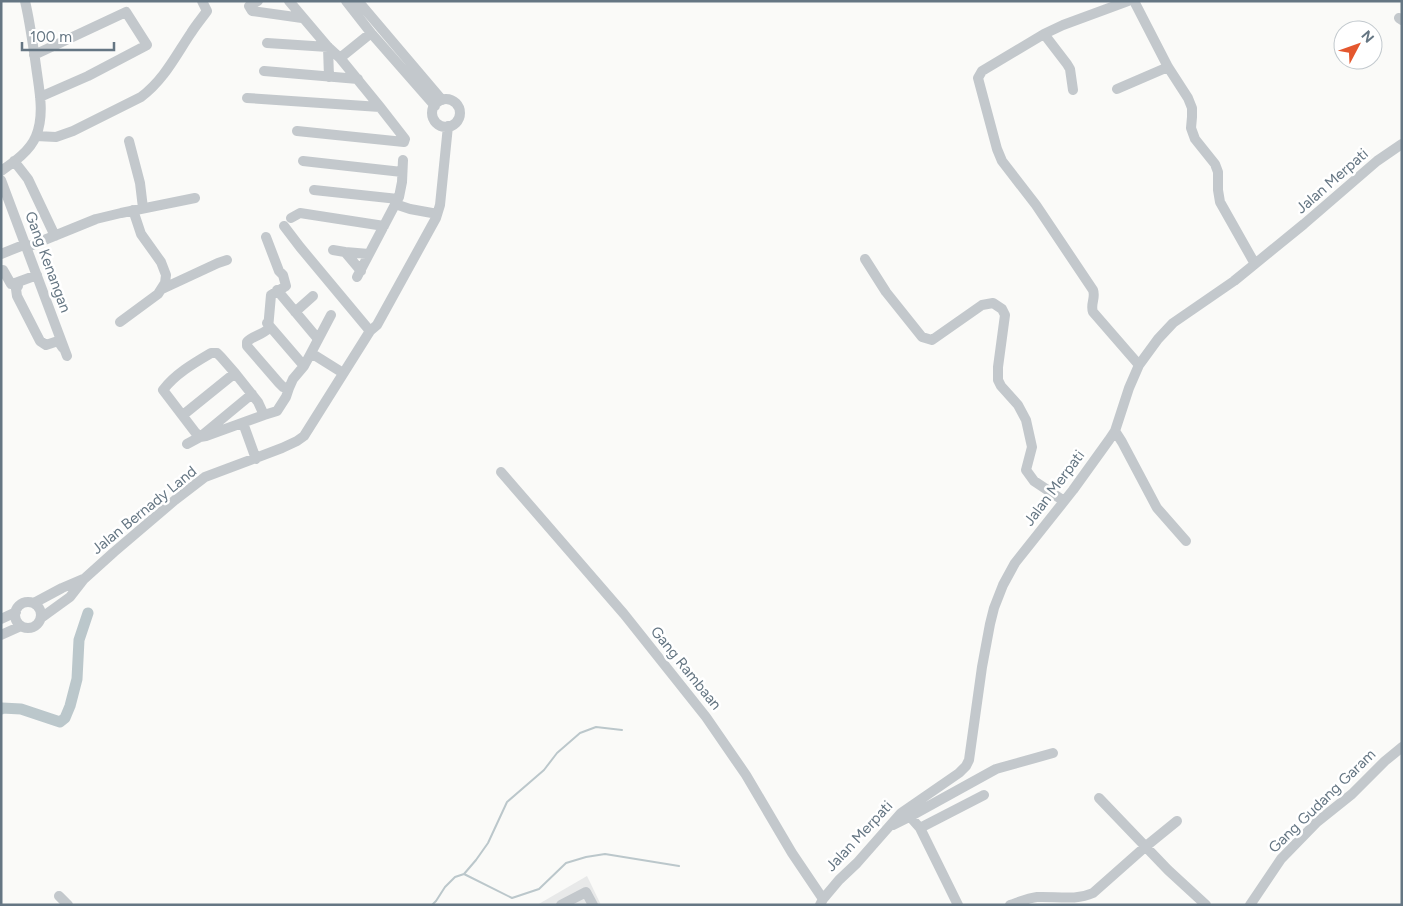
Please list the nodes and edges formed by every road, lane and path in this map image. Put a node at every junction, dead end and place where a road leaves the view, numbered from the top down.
1 (24, 1) edge
2 (202, 1) edge
3 (258, 1) edge
4 (289, 1) edge
5 (346, 1) edge
6 (358, 1) edge
7 (1128, 1) edge
8 (1134, 1) edge
9 (302, 18) junction
10 (372, 33) junction
11 (1044, 34) junction
12 (268, 43) dead end
13 (328, 47) junction
14 (34, 55) junction
15 (340, 58) junction
16 (1168, 66) junction
17 (264, 70) dead end
18 (329, 77) junction
19 (358, 79) junction
20 (1117, 88) dead end
21 (1073, 90) dead end
22 (40, 97) junction
23 (247, 98) dead end
24 (438, 103) junction
25 (380, 107) junction
26 (445, 126) junction
27 (296, 131) dead end
28 (36, 136) junction
29 (129, 141) dead end
30 (1402, 144) edge
31 (303, 160) dead end
32 (403, 160) dead end
33 (14, 161) junction
34 (1, 172) edge
35 (402, 172) junction
36 (1, 180) edge
37 (314, 190) dead end
38 (195, 198) dead end
39 (396, 202) junction
40 (144, 208) junction
41 (133, 210) junction
42 (432, 214) junction
43 (384, 226) junction
44 (55, 236) junction
45 (266, 237) dead end
46 (27, 246) junction
47 (333, 250) dead end
48 (345, 252) junction
49 (1, 254) edge
50 (369, 254) junction
51 (865, 259) dead end
52 (227, 260) dead end
53 (1255, 264) junction
54 (1, 271) edge
55 (37, 275) junction
56 (18, 282) junction
57 (162, 289) junction
58 (277, 290) junction
59 (313, 296) dead end
60 (296, 312) junction
61 (331, 316) dead end
62 (120, 322) dead end
63 (268, 323) junction
64 (370, 331) junction
65 (318, 339) junction
66 (311, 353) junction
67 (1139, 365) junction
68 (304, 366) junction
69 (235, 373) junction
70 (343, 373) junction
71 (289, 388) junction
72 (252, 394) junction
73 (264, 415) junction
74 (183, 416) junction
75 (243, 422) junction
76 (1115, 431) junction
77 (200, 437) junction
78 (187, 444) dead end
79 (256, 459) junction
80 (501, 472) dead end
81 (1064, 501) junction
82 (1186, 541) dead end
83 (84, 579) junction
84 (34, 603) junction
85 (16, 612) junction
86 (41, 618) junction
87 (1, 620) edge
88 (21, 626) junction
89 (1, 635) edge
90 (1402, 747) edge
91 (1053, 753) dead end
92 (984, 795) dead end
93 (1099, 798) dead end
94 (909, 817) junction
95 (1177, 821) dead end
96 (888, 827) junction
97 (920, 828) junction
98 (1145, 846) junction
99 (59, 896) dead end
100 (822, 902) edge
101 (68, 905) edge
102 (561, 905) edge
103 (593, 905) edge
104 (958, 905) edge
105 (1010, 905) edge
106 (1206, 905) edge
107 (1250, 905) edge

1 - 14 street
2 - 28 street
3 - 9 street
4 - 9 street
5 - 10 street, Jalan Bernady Land
6 - 24 street, Jalan Bernady Land
7 - 11 street
8 - 16 street
9 - 13 street
10 - 15 street
10 - 24 street, Jalan Bernady Land
11 - 21 street
11 - 67 street
12 - 13 street
13 - 15 street
13 - 18 street
14 - 22 street
14 - 22 street
15 - 19 street
16 - 20 street
16 - 53 street
17 - 18 street
18 - 19 street
19 - 25 street
22 - 28 street
23 - 25 street
24 - 26 street, Jalan Bernady Land
24 - 26 street, Jalan Bernady Land
25 - 27 street
26 - 42 street, Jalan Bernady Land
26 - 64 street, Jalan Bernady Land
28 - 33 street
29 - 40 street
30 - 53 street, Jalan Merpati
31 - 35 street
32 - 35 street
33 - 34 street
33 - 44 street
35 - 39 street
36 - 46 street, Gang Kenangan
37 - 39 street
38 - 40 street
39 - 42 street
39 - 43 street
40 - 41 street
41 - 44 street
41 - 57 street
42 - 64 street, Jalan Bernady Land
43 - 50 street
43 - 64 street
44 - 46 street
45 - 58 street
46 - 49 street
46 - 55 street, Gang Kenangan
47 - 48 street
48 - 50 street
48 - 50 street
51 - 81 street
52 - 57 street
53 - 67 street, Jalan Merpati
54 - 56 street
55 - 56 street
55 - 56 street, Gang Kenangan
57 - 62 street
58 - 60 street
58 - 63 street
59 - 60 street
60 - 65 street
61 - 65 street
63 - 68 street
63 - 71 street
64 - 70 street, Jalan Bernady Land
65 - 66 street
66 - 68 street
66 - 70 street
67 - 76 street, Jalan Merpati
68 - 71 street
69 - 72 street
69 - 74 street
69 - 74 street
70 - 79 street, Jalan Bernady Land
71 - 73 street
72 - 73 street
72 - 77 street
73 - 75 street
74 - 77 street
75 - 77 street
75 - 79 street
76 - 81 street, Jalan Merpati
76 - 82 street
77 - 78 street
79 - 83 street, Jalan Bernady Land
80 - 100 street, Gang Rambaan
81 - 96 street, Jalan Merpati
83 - 84 street, Jalan Bernady Land
83 - 86 street, Jalan Bernady Land
84 - 85 street
84 - 86 street
85 - 87 street
85 - 88 street
86 - 88 street
88 - 89 street
90 - 107 street, Gang Gudang Garam
91 - 94 street
92 - 97 street
93 - 98 street
94 - 96 street
94 - 97 street
95 - 98 street
96 - 100 street, Jalan Merpati
97 - 104 street
98 - 105 street
98 - 106 street
99 - 101 street
102 - 103 street

